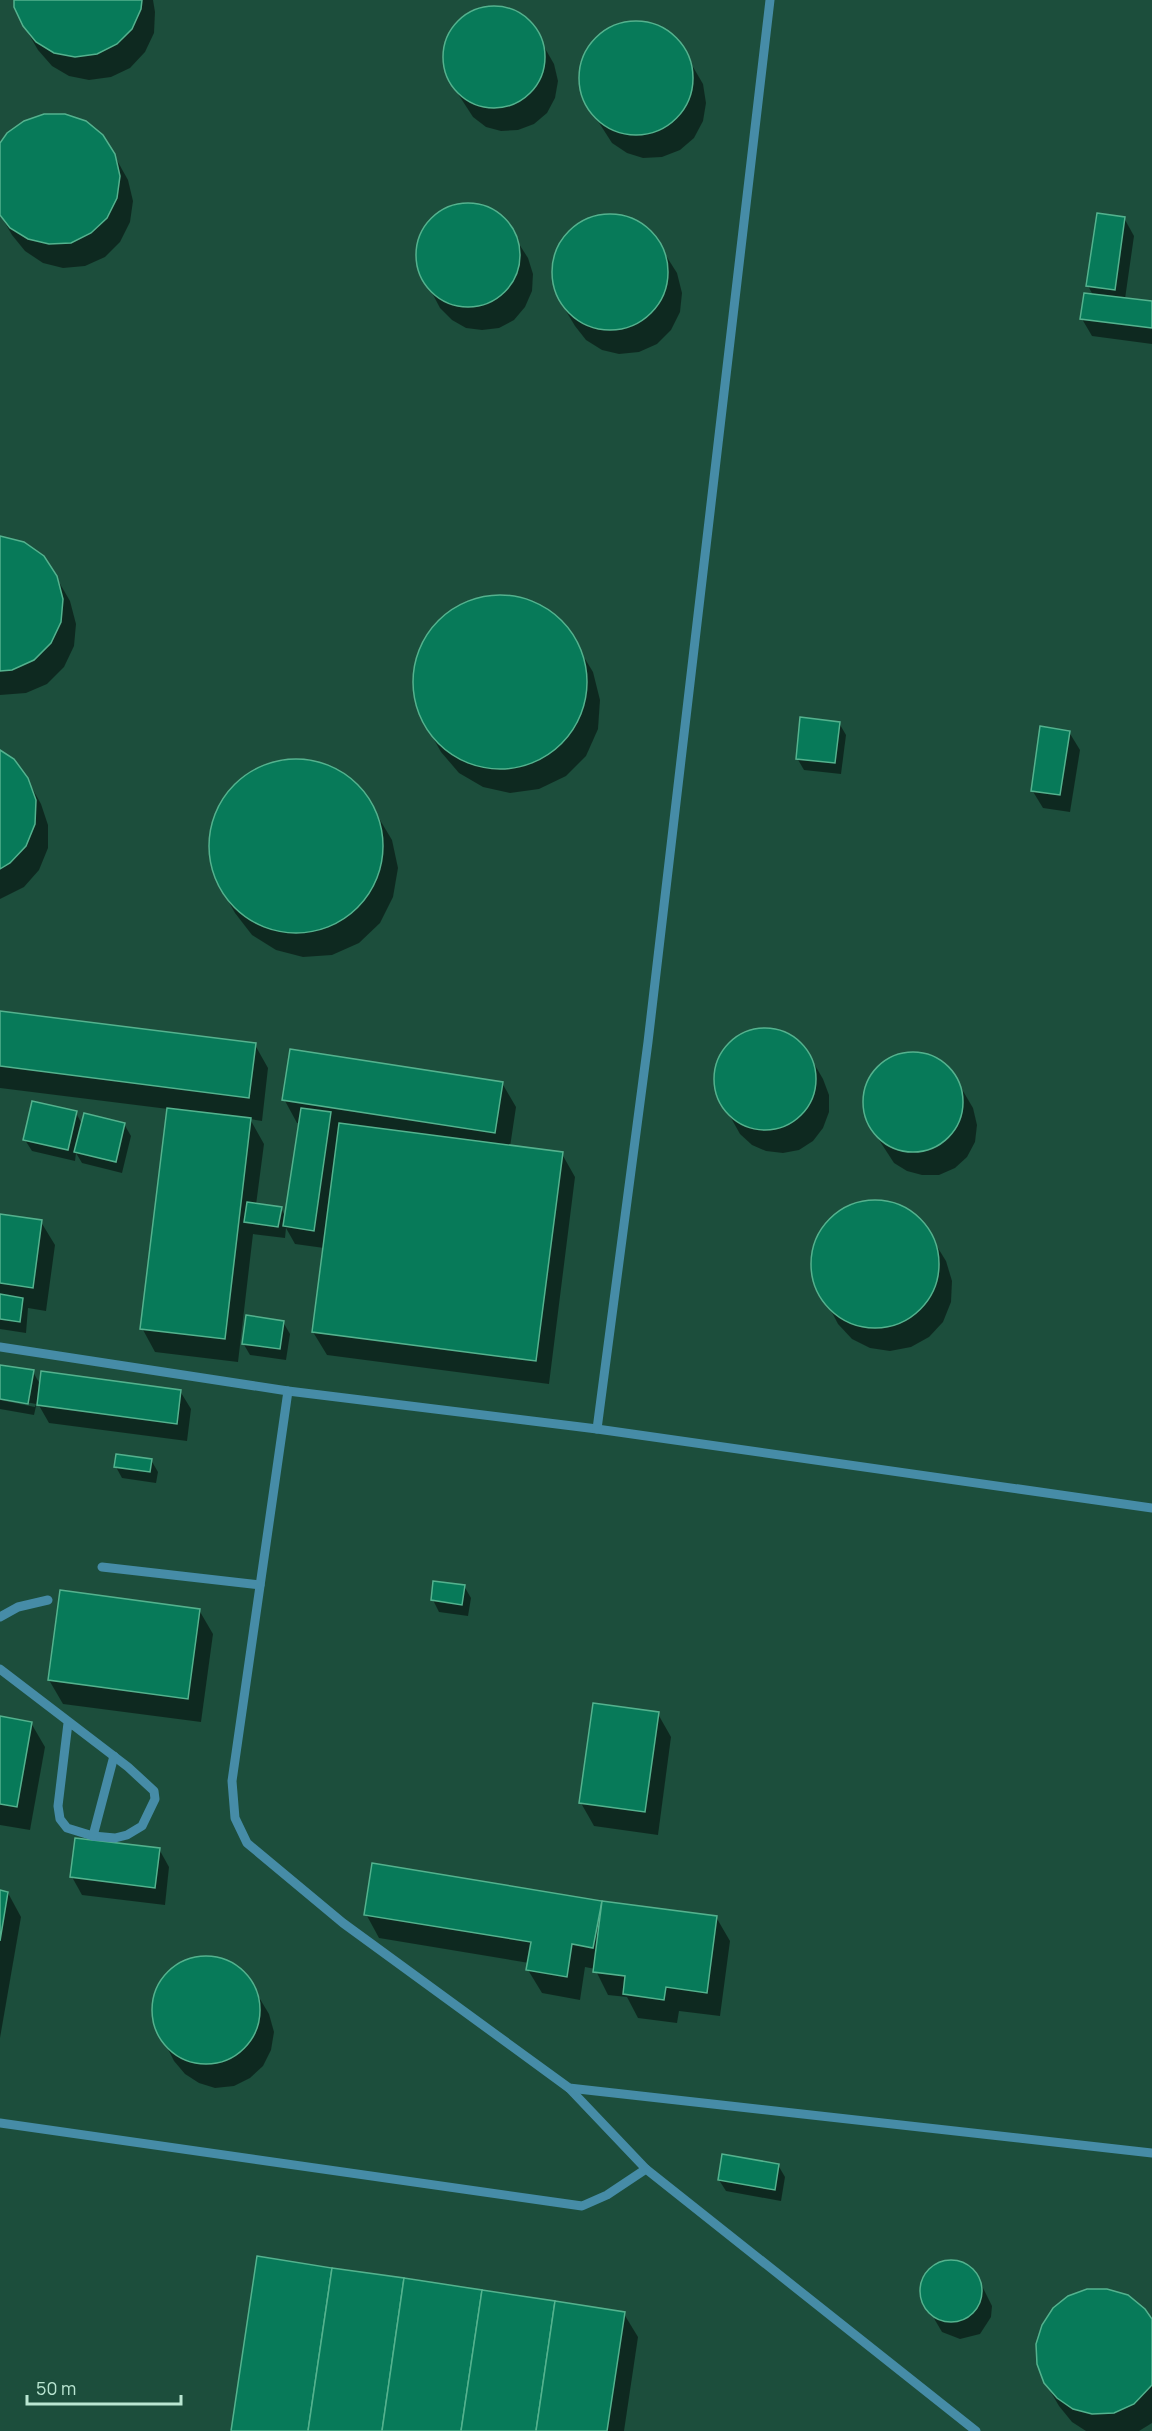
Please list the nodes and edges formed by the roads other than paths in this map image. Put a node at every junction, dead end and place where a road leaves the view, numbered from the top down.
1 (770, 0) edge
2 (0, 1347) edge
3 (288, 1391) junction
4 (597, 1429) junction
5 (1152, 1508) edge
6 (102, 1567) dead end
7 (260, 1585) junction
8 (48, 1600) dead end
9 (0, 1617) edge
10 (0, 1669) edge
11 (68, 1723) junction
12 (114, 1756) junction
13 (93, 1836) junction
14 (569, 2088) junction
15 (0, 2123) edge
16 (1152, 2153) edge
17 (646, 2169) junction
18 (976, 2431) edge

1 - 4 lane
2 - 3 lane
3 - 4 lane
3 - 7 lane
4 - 5 lane
6 - 7 lane
7 - 14 lane
8 - 9 lane
10 - 11 lane
11 - 12 lane
11 - 13 lane
12 - 13 lane
12 - 13 lane
14 - 16 lane
14 - 17 lane
15 - 17 lane
17 - 18 lane

